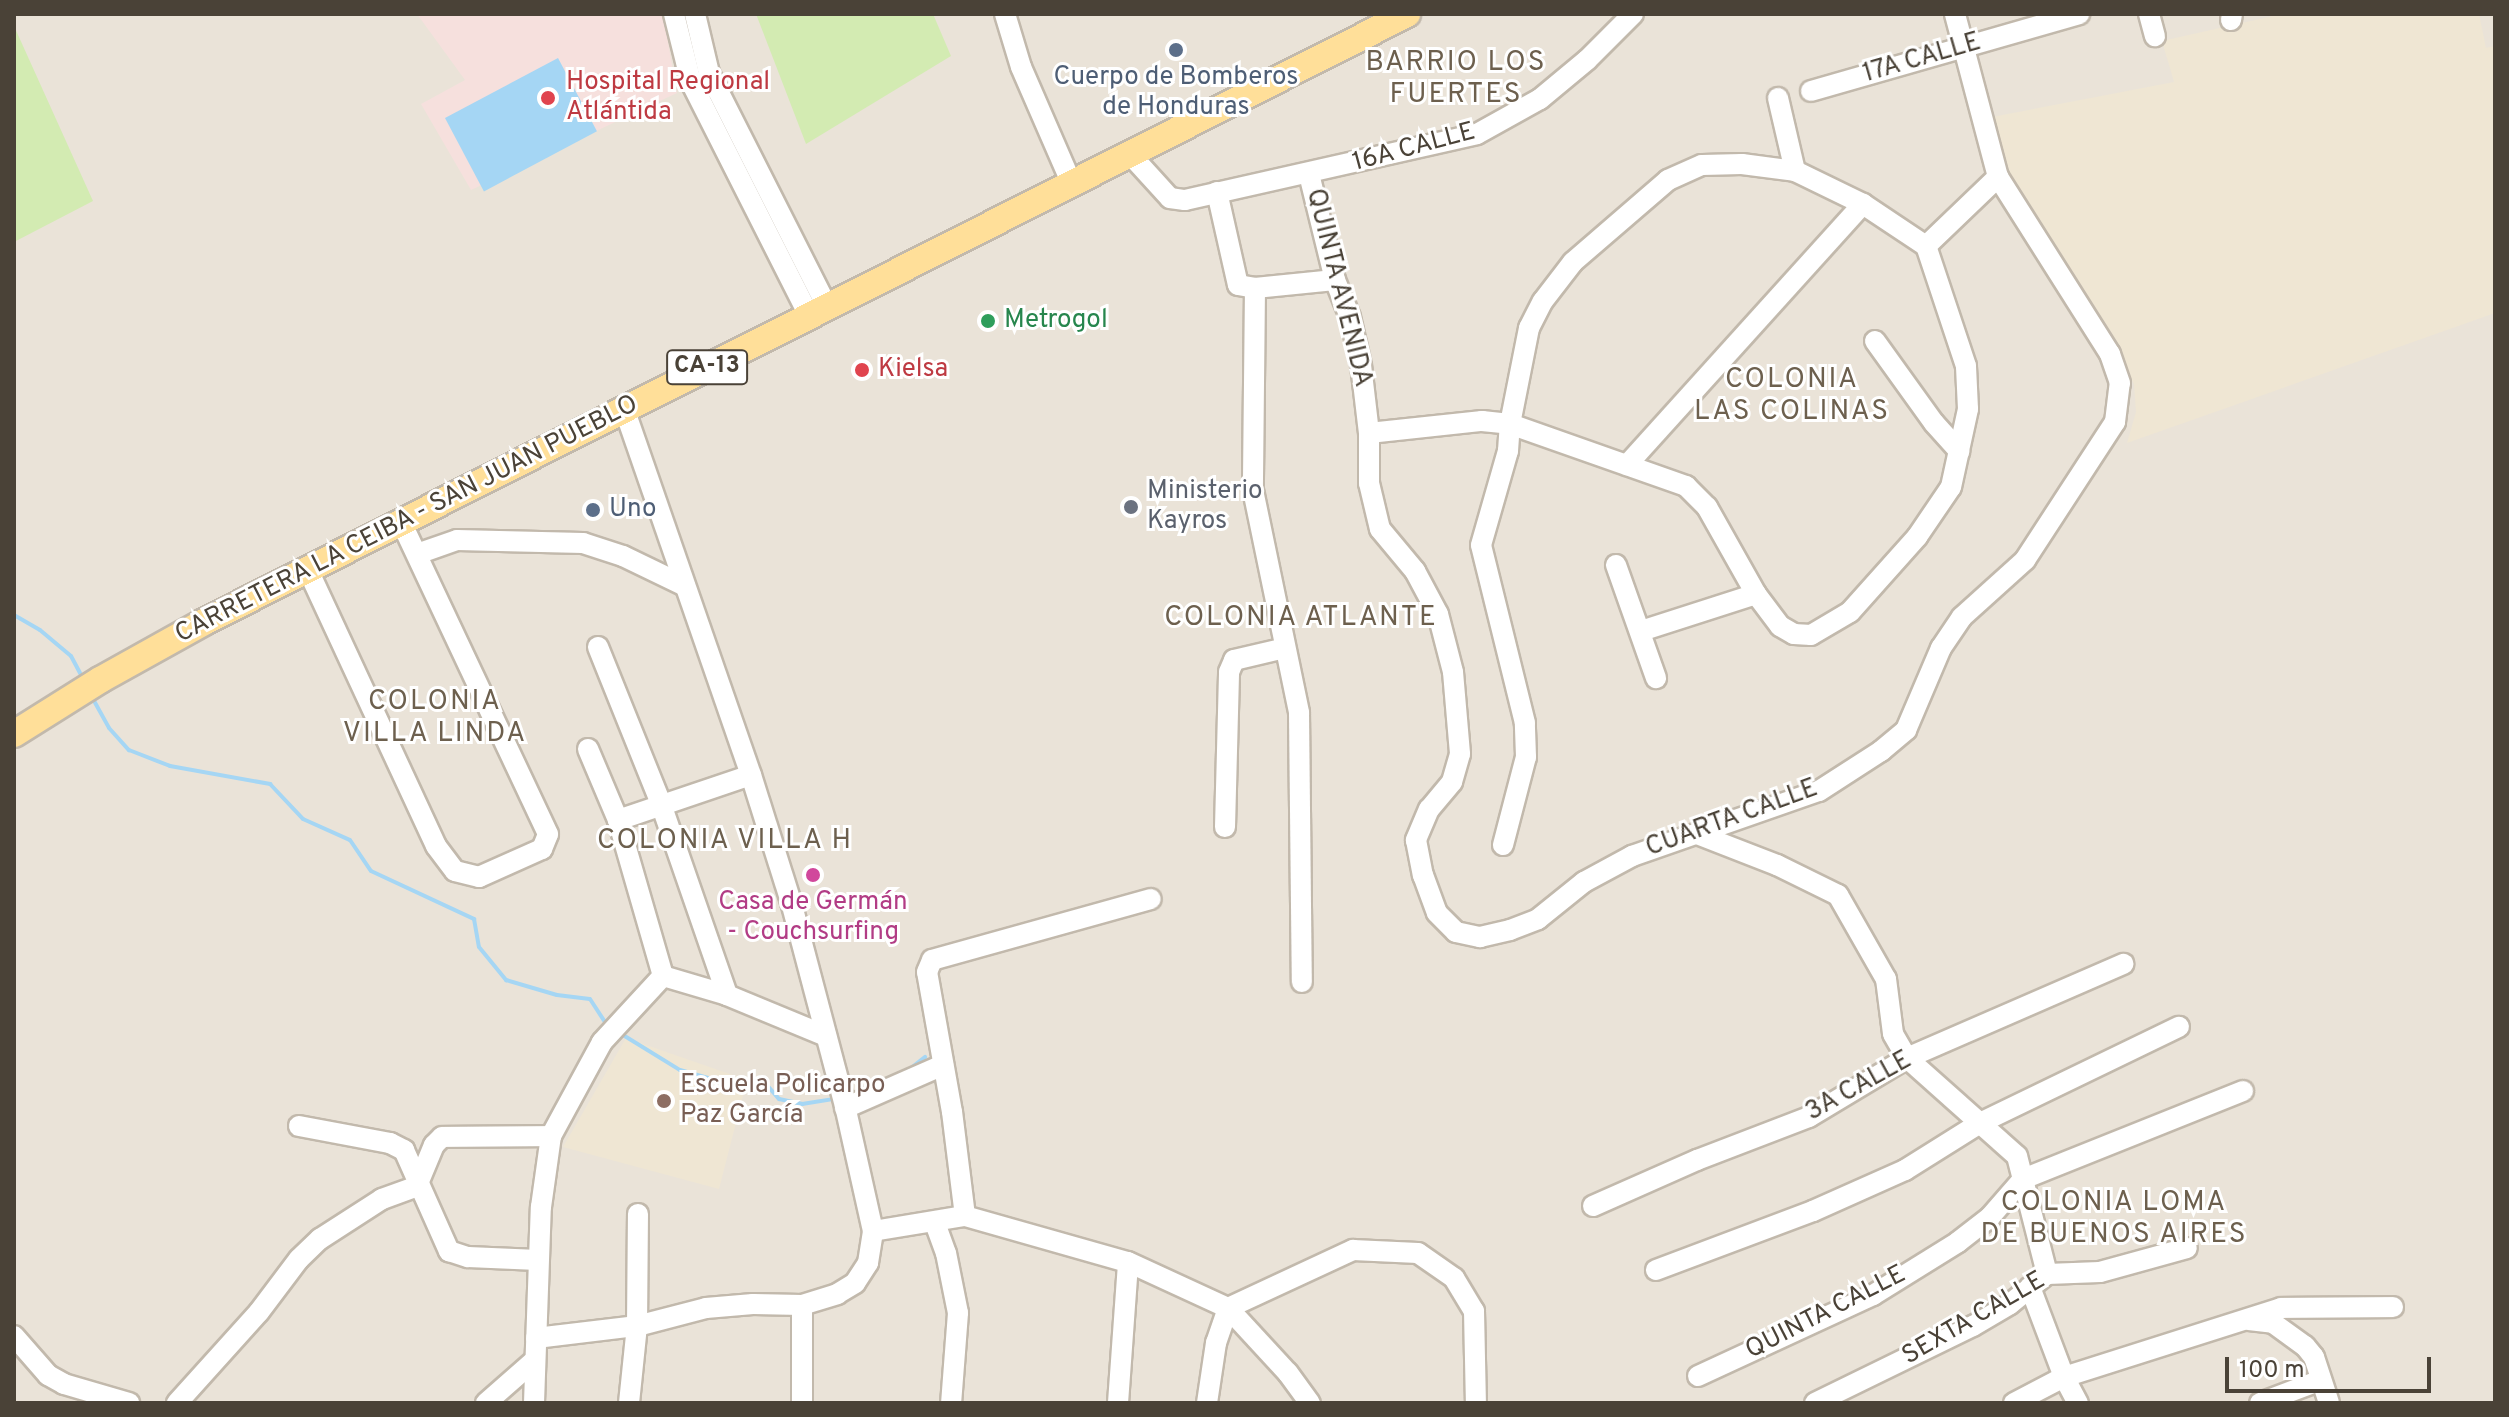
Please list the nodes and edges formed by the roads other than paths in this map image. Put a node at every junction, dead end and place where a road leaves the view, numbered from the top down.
1 (674, 14) edge
2 (695, 14) edge
3 (1005, 14) edge
4 (1407, 14) edge
5 (1633, 14) edge
6 (1955, 14) edge
7 (2079, 14) edge
8 (2149, 14) edge
9 (2155, 36) dead end
10 (1963, 48) junction
11 (1811, 91) dead end
12 (1778, 98) dead end
13 (1129, 153) junction
14 (1795, 171) junction
15 (1309, 174) junction
16 (1998, 177) junction
17 (1071, 182) junction
18 (1217, 192) junction
19 (1863, 204) junction
20 (1926, 246) junction
21 (1335, 280) junction
22 (1255, 288) junction
23 (818, 312) junction
24 (1875, 341) dead end
25 (624, 408) junction
26 (1510, 424) junction
27 (1369, 433) junction
28 (1959, 451) junction
29 (1627, 465) junction
30 (402, 524) junction
31 (417, 554) junction
32 (1616, 565) dead end
33 (308, 570) junction
34 (685, 586) junction
35 (1756, 594) junction
36 (1641, 631) junction
37 (598, 647) dead end
38 (1285, 648) junction
39 (1656, 678) dead end
40 (14, 734) edge
41 (588, 749) dead end
42 (751, 775) junction
43 (661, 804) junction
44 (618, 820) junction
45 (1225, 827) dead end
46 (1697, 834) junction
47 (1503, 845) dead end
48 (1151, 899) dead end
49 (1456, 932) joint
50 (2123, 964) dead end
51 (663, 976) junction
52 (1302, 982) dead end
53 (727, 995) junction
54 (2179, 1027) dead end
55 (826, 1036) junction
56 (1907, 1058) junction
57 (943, 1065) junction
58 (2243, 1091) dead end
59 (844, 1101) junction
60 (1980, 1123) junction
61 (299, 1126) dead end
62 (551, 1136) junction
63 (2023, 1179) junction
64 (417, 1186) junction
65 (1593, 1206) dead end
66 (638, 1214) dead end
67 (965, 1216) junction
68 (935, 1223) junction
69 (873, 1231) junction
70 (2187, 1248) dead end
71 (538, 1260) junction
72 (1128, 1262) junction
73 (1656, 1270) dead end
74 (2047, 1274) junction
75 (2030, 1287) junction
76 (802, 1305) junction
77 (2393, 1307) dead end
78 (1228, 1308) junction
79 (2241, 1319) junction
80 (637, 1326) junction
81 (14, 1336) edge
82 (536, 1338) junction
83 (534, 1361) junction
84 (1698, 1376) dead end
85 (2064, 1377) junction
86 (2321, 1380) junction
87 (129, 1403) edge
88 (177, 1403) edge
89 (486, 1403) edge
90 (534, 1403) edge
91 (629, 1403) edge
92 (802, 1403) edge
93 (951, 1403) edge
94 (1118, 1403) edge
95 (1207, 1403) edge
96 (1310, 1403) edge
97 (1476, 1403) edge
98 (1815, 1403) edge
99 (2014, 1403) edge
100 (2078, 1403) edge
101 (2260, 1403) edge
102 (2329, 1403) edge

1 - 23 street
2 - 23 street
3 - 17 street
4 - 13 main road, CARRETERA LA CEIBA - SAN JUAN PUEBLO / CA-13
5 - 15 street, 16A CALLE
6 - 10 street
7 - 10 street, 17A CALLE
8 - 9 street
10 - 11 street, 17A CALLE
10 - 16 street
12 - 14 street
13 - 17 main road, CARRETERA LA CEIBA - SAN JUAN PUEBLO / CA-13
13 - 18 street, 16A CALLE
14 - 19 street
14 - 26 street
15 - 18 street, 16A CALLE
15 - 21 street, QUINTA AVENIDA
16 - 20 street
16 - 46 street, CUARTA CALLE
17 - 23 main road, CARRETERA LA CEIBA - SAN JUAN PUEBLO / CA-13
18 - 22 street
19 - 20 street
19 - 29 street
20 - 28 street
21 - 22 street
21 - 27 street, QUINTA AVENIDA
22 - 38 street
23 - 25 main road, CARRETERA LA CEIBA - SAN JUAN PUEBLO / CA-13
24 - 28 street
25 - 30 main road, CARRETERA LA CEIBA - SAN JUAN PUEBLO / CA-13
25 - 34 street
26 - 27 street
26 - 29 street
26 - 47 street
27 - 49 street, QUINTA AVENIDA
28 - 35 street
29 - 35 street
30 - 31 street
30 - 33 main road, CARRETERA LA CEIBA - SAN JUAN PUEBLO / CA-13
31 - 33 street
31 - 34 street
32 - 36 street
33 - 40 main road, CARRETERA LA CEIBA - SAN JUAN PUEBLO / CA-13
34 - 42 street
35 - 36 street
36 - 39 street
37 - 43 street
38 - 45 street
38 - 52 street
41 - 44 street
42 - 43 street
42 - 55 street
43 - 44 street
43 - 53 street
44 - 51 street
46 - 49 street, CUARTA CALLE
46 - 56 street
48 - 57 street
50 - 56 street, 3A CALLE
51 - 53 street
51 - 62 street
53 - 55 street
54 - 60 street
55 - 59 street
56 - 60 street
56 - 65 street, 3A CALLE
57 - 59 street
57 - 67 street
58 - 63 street, QUINTA CALLE
59 - 69 street
60 - 63 street
60 - 73 street
61 - 64 street
62 - 64 street
62 - 71 street
63 - 74 street
63 - 84 street, QUINTA CALLE
64 - 71 street
64 - 88 street
66 - 80 street
67 - 68 street
67 - 72 street
68 - 69 street
68 - 93 street
69 - 76 street
70 - 74 street, SEXTA CALLE
71 - 82 street
72 - 78 street
72 - 94 street
74 - 75 street, SEXTA CALLE
75 - 85 street
75 - 98 street, SEXTA CALLE
76 - 80 street
76 - 92 street
77 - 79 street
78 - 95 street
78 - 96 street
78 - 97 street
79 - 85 street
79 - 86 street
80 - 82 street
80 - 91 street
81 - 87 street
82 - 83 street
83 - 89 street
83 - 90 street
85 - 99 street
85 - 100 street
86 - 101 street
86 - 102 street

